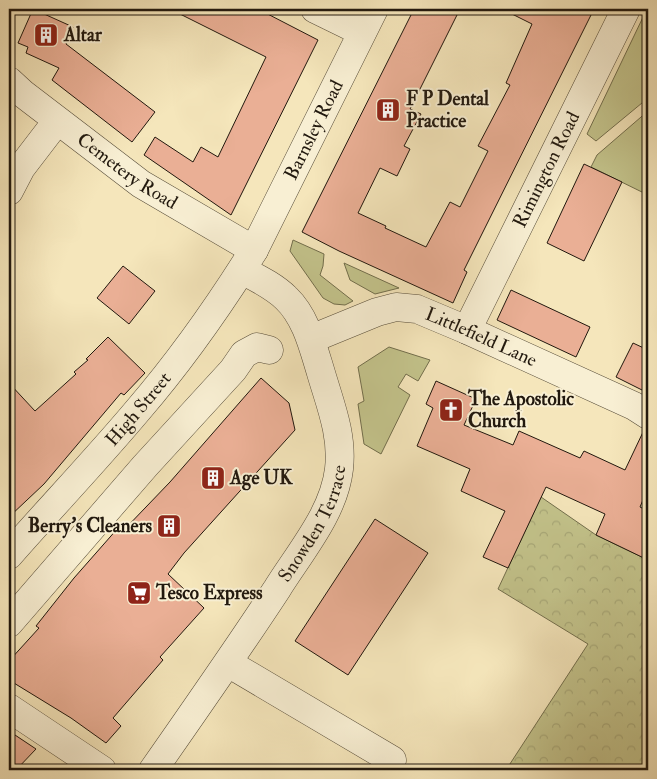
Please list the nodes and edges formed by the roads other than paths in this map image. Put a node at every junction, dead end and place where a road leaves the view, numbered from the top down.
1 (314, 9) edge
2 (626, 9) edge
3 (368, 20) edge
4 (13, 94) edge
5 (57, 121) junction
6 (9, 191) edge
7 (248, 260) junction
8 (467, 330) junction
9 (311, 339) junction
10 (269, 350) dead end
11 (648, 415) edge
12 (9, 555) edge
13 (9, 623) edge
14 (228, 663) junction
15 (9, 708) edge
16 (392, 760) dead end
17 (102, 770) edge
18 (153, 770) edge

1 - 3 street
2 - 8 street, Rimington Road
3 - 7 street, Barnsley Road
4 - 5 street, Cemetery Road
5 - 6 street
5 - 7 street, Cemetery Road
7 - 9 street, Snowden Terrace
7 - 12 street, High Street
8 - 9 street, Littlefield Lane
8 - 11 street, Littlefield Lane
9 - 14 street, Snowden Terrace
10 - 13 street
14 - 16 street
14 - 18 street, Snowden Terrace
15 - 17 street

